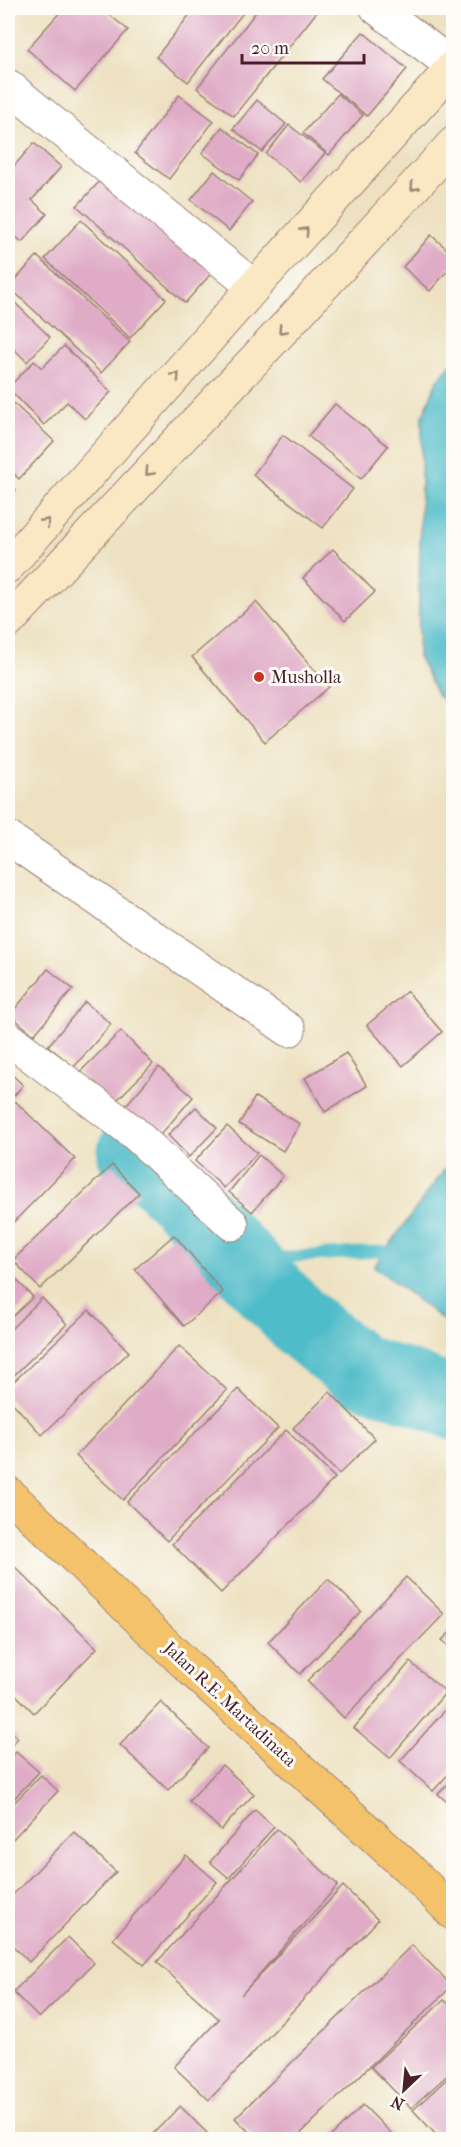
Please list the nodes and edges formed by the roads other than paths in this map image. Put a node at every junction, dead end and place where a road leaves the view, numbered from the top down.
1 (377, 8) edge
2 (453, 67) edge
3 (8, 86) edge
4 (453, 143) edge
5 (254, 287) junction
6 (8, 566) edge
7 (8, 622) edge
8 (8, 838) edge
9 (289, 1030) dead end
10 (8, 1038) edge
11 (232, 1224) dead end
12 (8, 1493) edge
13 (453, 1914) edge

1 - 2 street
5 -> 2 street
3 - 5 street
4 -> 7 street
6 -> 5 street
8 - 9 street
10 - 11 street
12 - 13 highway, Jalan R.E. Martadinata

